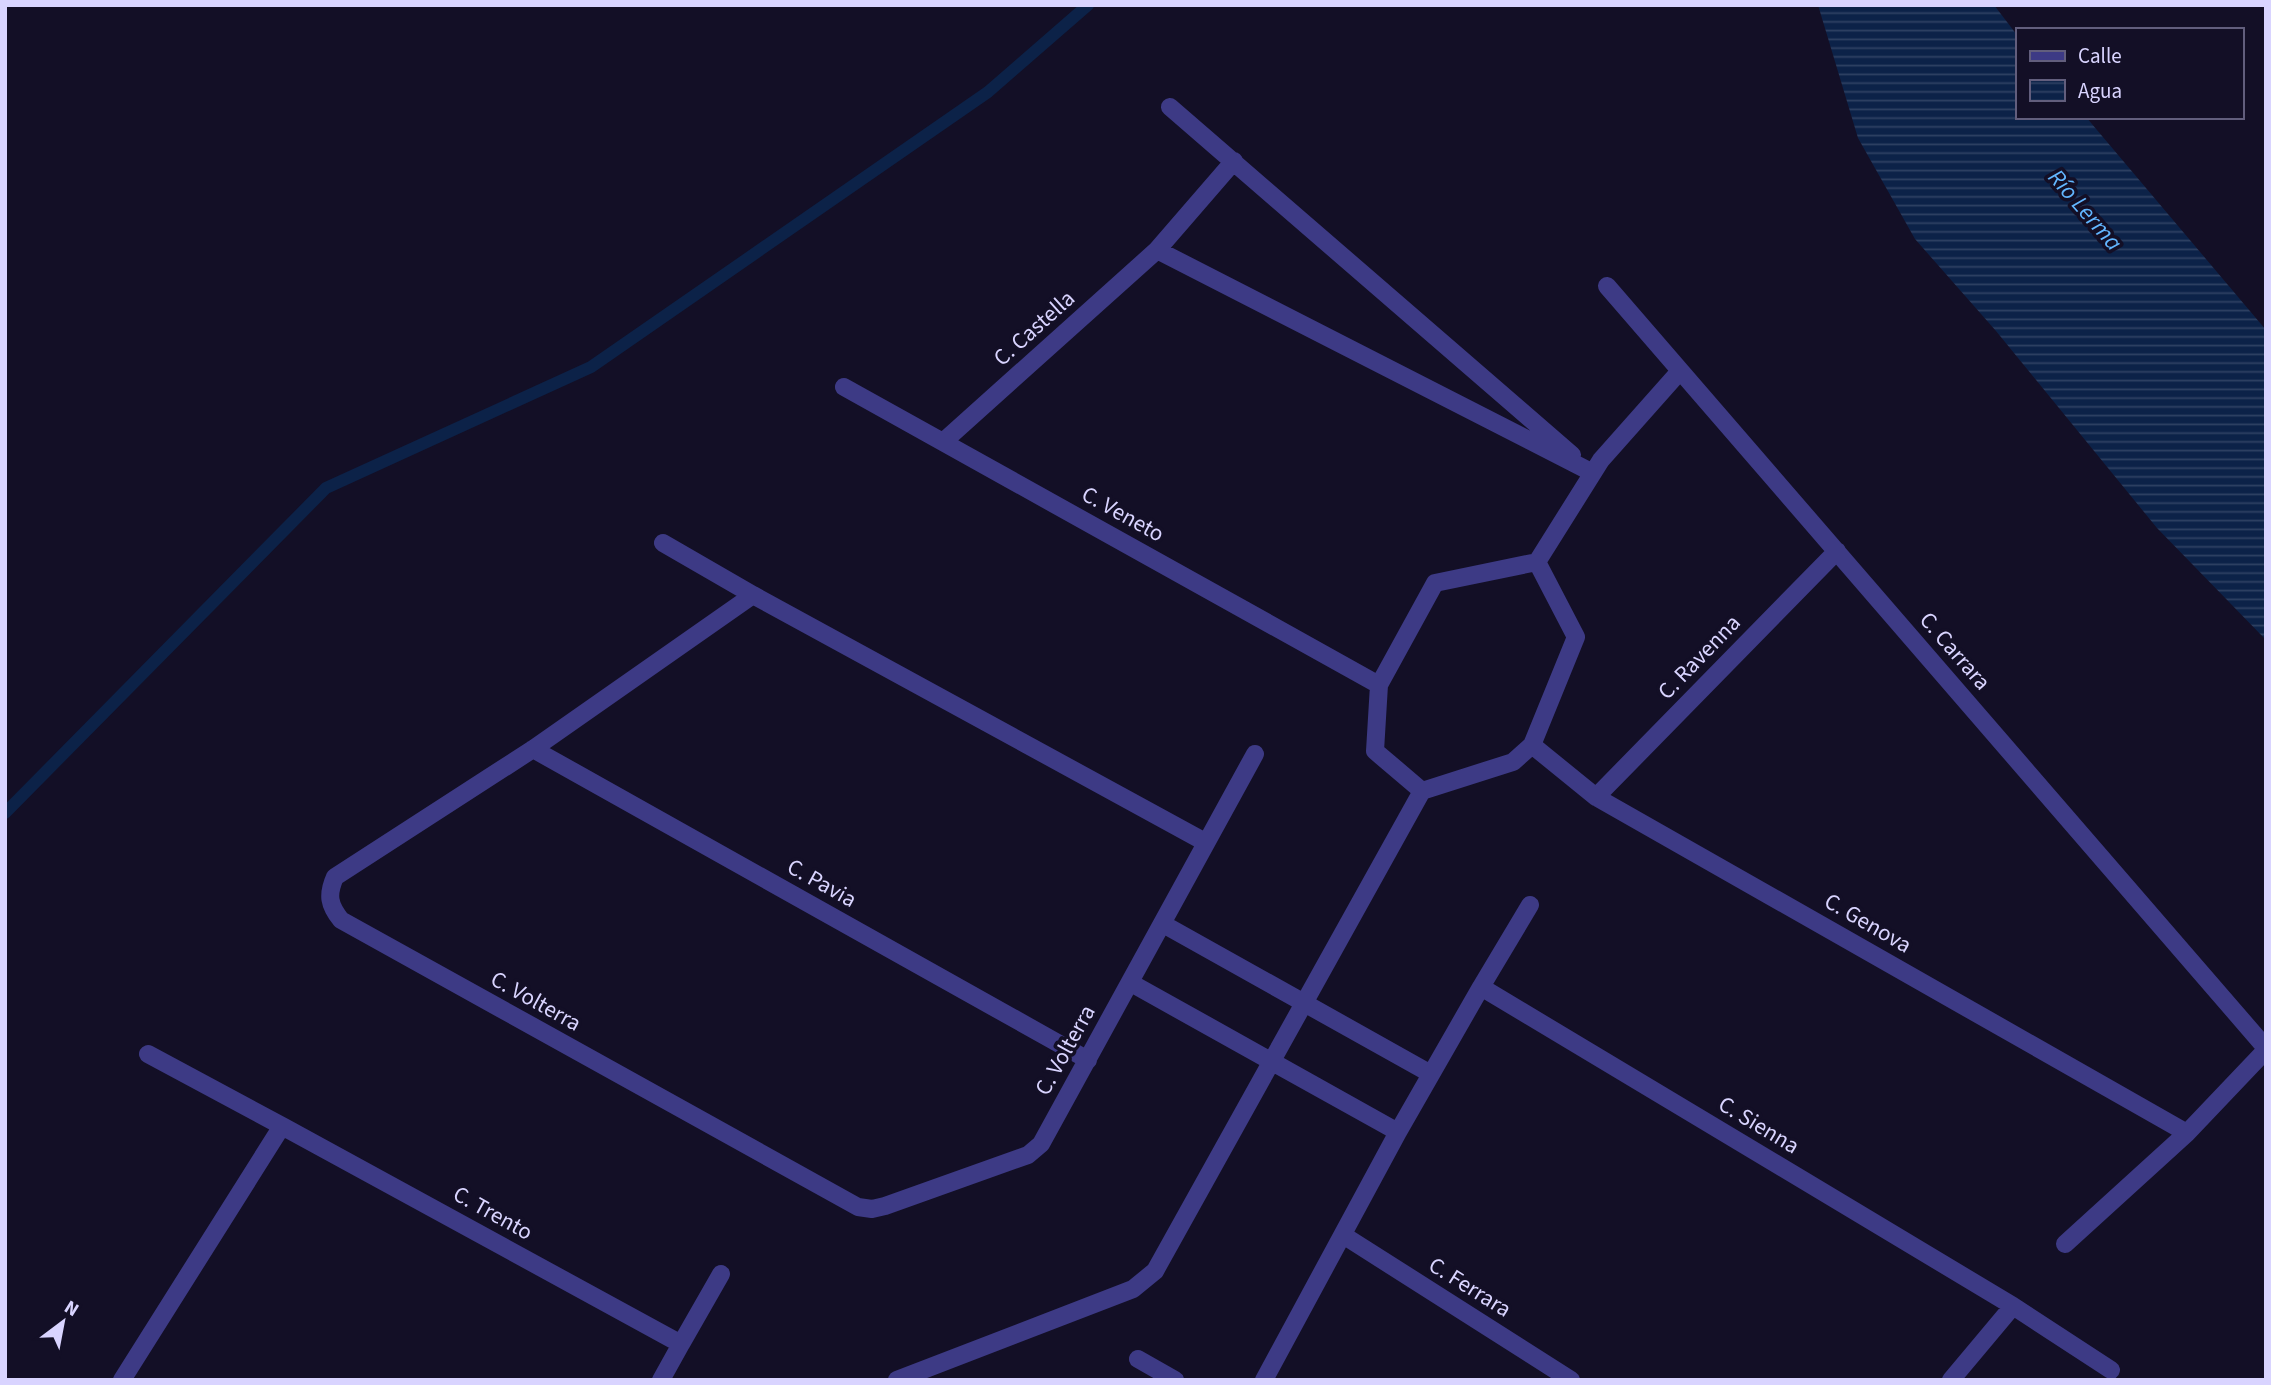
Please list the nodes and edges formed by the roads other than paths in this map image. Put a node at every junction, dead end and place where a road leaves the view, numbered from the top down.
1 (1170, 107) dead end
2 (1234, 161) junction
3 (1157, 250) junction
4 (1607, 286) dead end
5 (1680, 371) junction
6 (844, 387) dead end
7 (943, 442) junction
8 (1593, 473) junction
9 (663, 543) dead end
10 (1836, 551) junction
11 (1537, 562) junction
12 (753, 595) junction
13 (1379, 685) junction
14 (1532, 744) junction
15 (533, 749) junction
16 (1255, 754) dead end
17 (1422, 791) junction
18 (1596, 797) junction
19 (1205, 842) junction
20 (1530, 905) dead end
21 (1163, 924) junction
22 (1131, 983) junction
23 (1481, 987) junction
24 (1305, 1002) junction
25 (2266, 1049) edge
26 (148, 1054) dead end
27 (1087, 1060) junction
28 (1272, 1061) junction
29 (1431, 1074) junction
30 (282, 1126) junction
31 (1398, 1132) junction
32 (2187, 1133) junction
33 (1343, 1235) junction
34 (2065, 1244) dead end
35 (721, 1274) dead end
36 (2013, 1306) junction
37 (681, 1343) junction
38 (1138, 1359) dead end
39 (2112, 1370) dead end
40 (122, 1380) edge
41 (661, 1380) edge
42 (897, 1380) edge
43 (1175, 1380) edge
44 (1264, 1380) edge
45 (1571, 1380) edge
46 (1951, 1380) edge

1 - 2 street
2 - 3 street, C. Castella
2 - 8 street
3 - 7 street, C. Castella
3 - 8 street
4 - 5 street, C. Carrara
5 - 8 street
5 - 10 street, C. Carrara
6 - 7 street, C. Veneto
7 - 13 street, C. Veneto
8 - 11 street
9 - 12 street
10 - 18 street, C. Ravenna
10 - 25 street, C. Carrara
11 - 13 street
11 - 14 street
12 - 15 street, C. Volterra
12 - 19 street
13 - 17 street
14 - 17 street
14 - 18 street, C. Genova
15 - 27 street, C. Pavia
15 - 27 street, C. Volterra
16 - 19 street, C. Volterra
17 - 24 street
18 - 32 street, C. Genova
19 - 21 street, C. Volterra
20 - 23 street
21 - 22 street, C. Volterra
21 - 24 street
22 - 27 street, C. Volterra
22 - 28 street
23 - 29 street
23 - 36 street, C. Sienna
24 - 28 street
24 - 29 street
25 - 32 street, C. Carrara
26 - 30 street, C. Trento
28 - 31 street
28 - 42 street
29 - 31 street
30 - 37 street, C. Trento
30 - 40 street
31 - 33 street
32 - 34 street, C. Carrara
33 - 44 street
33 - 45 street, C. Ferrara
35 - 37 street
36 - 39 street, C. Sienna
36 - 46 street
37 - 41 street
38 - 43 street

